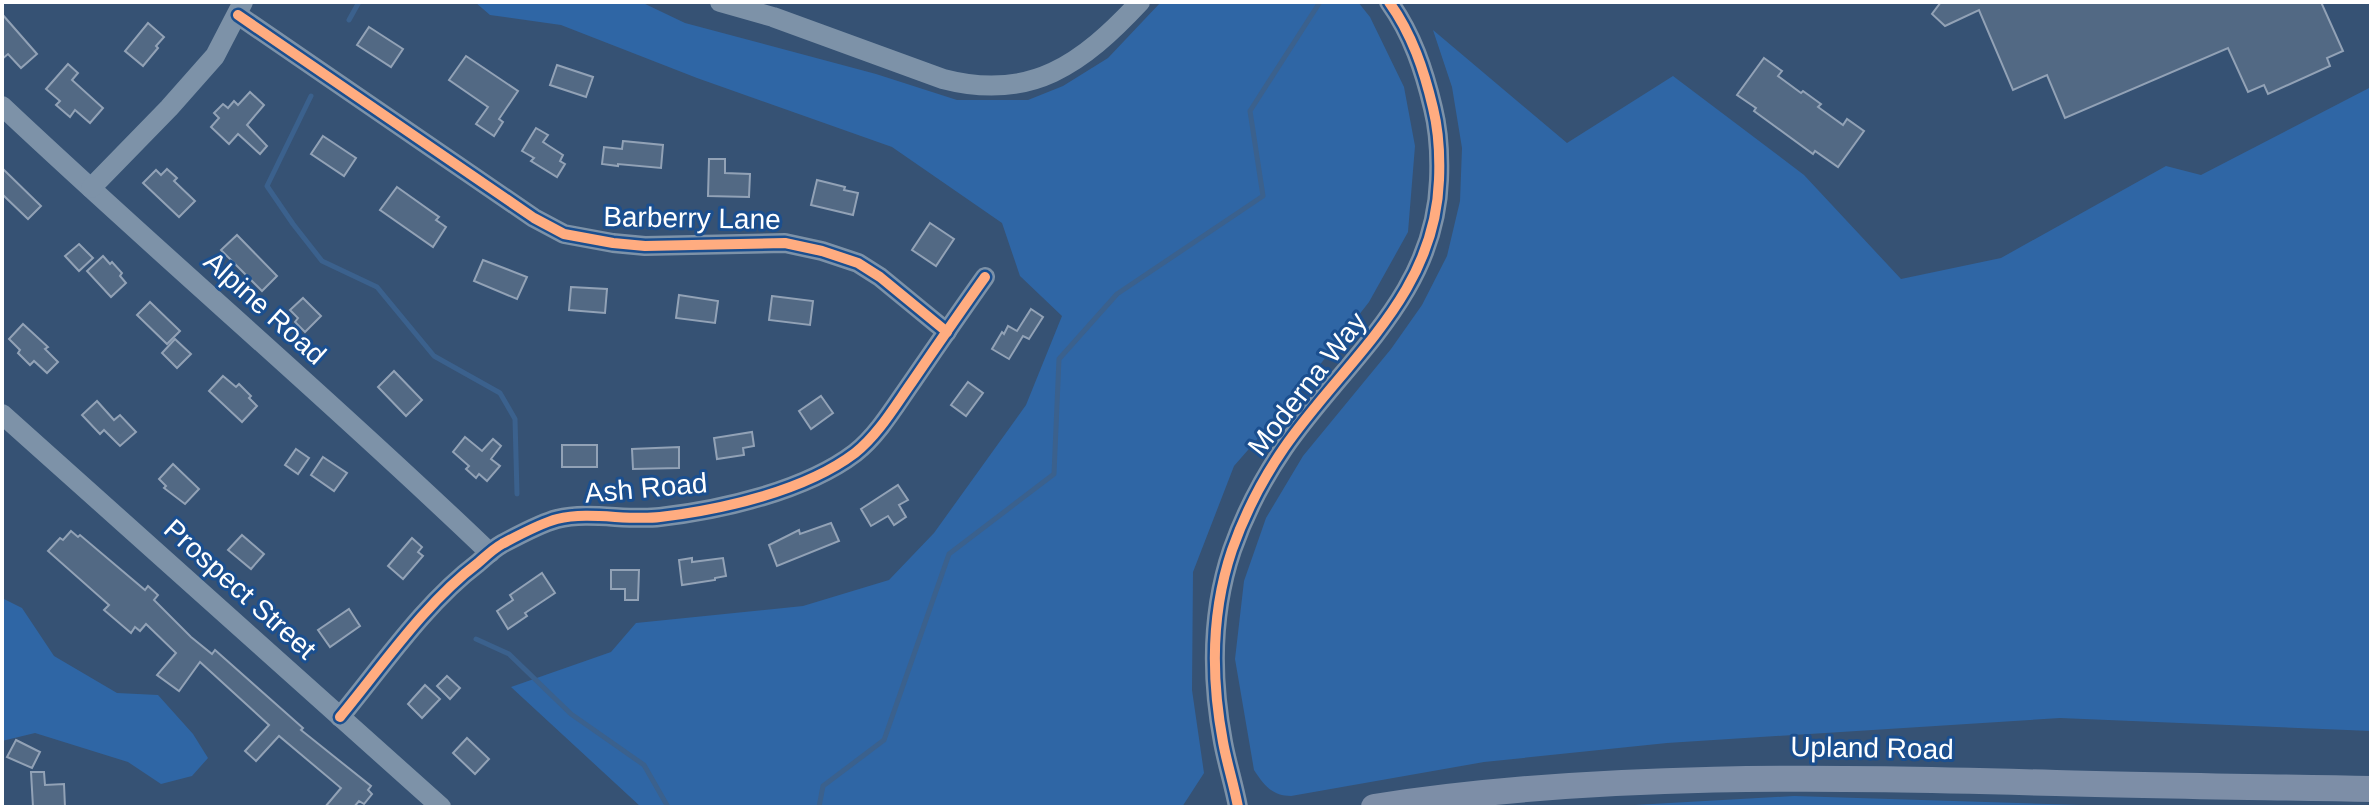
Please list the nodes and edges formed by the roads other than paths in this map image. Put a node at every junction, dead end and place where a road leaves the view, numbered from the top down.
1 (720, 2) edge
2 (1140, 2) edge
3 (1389, 2) edge
4 (241, 9) edge
5 (2, 106) edge
6 (91, 188) junction
7 (985, 277) dead end
8 (947, 332) junction
9 (2, 414) edge
10 (490, 553) junction
11 (340, 717) junction
12 (2371, 789) edge
13 (441, 807) edge
14 (1238, 807) edge
15 (1374, 807) edge

1 - 2 street
3 - 14 street, Moderna Way
4 - 6 street
4 - 8 street, Barberry Lane
5 - 6 street, Alpine Road
6 - 10 street, Alpine Road
7 - 8 street, Ash Road
8 - 10 street, Ash Road
9 - 11 street, Prospect Street
10 - 11 street, Ash Road
11 - 13 street, Prospect Street
12 - 15 main road, Upland Road

